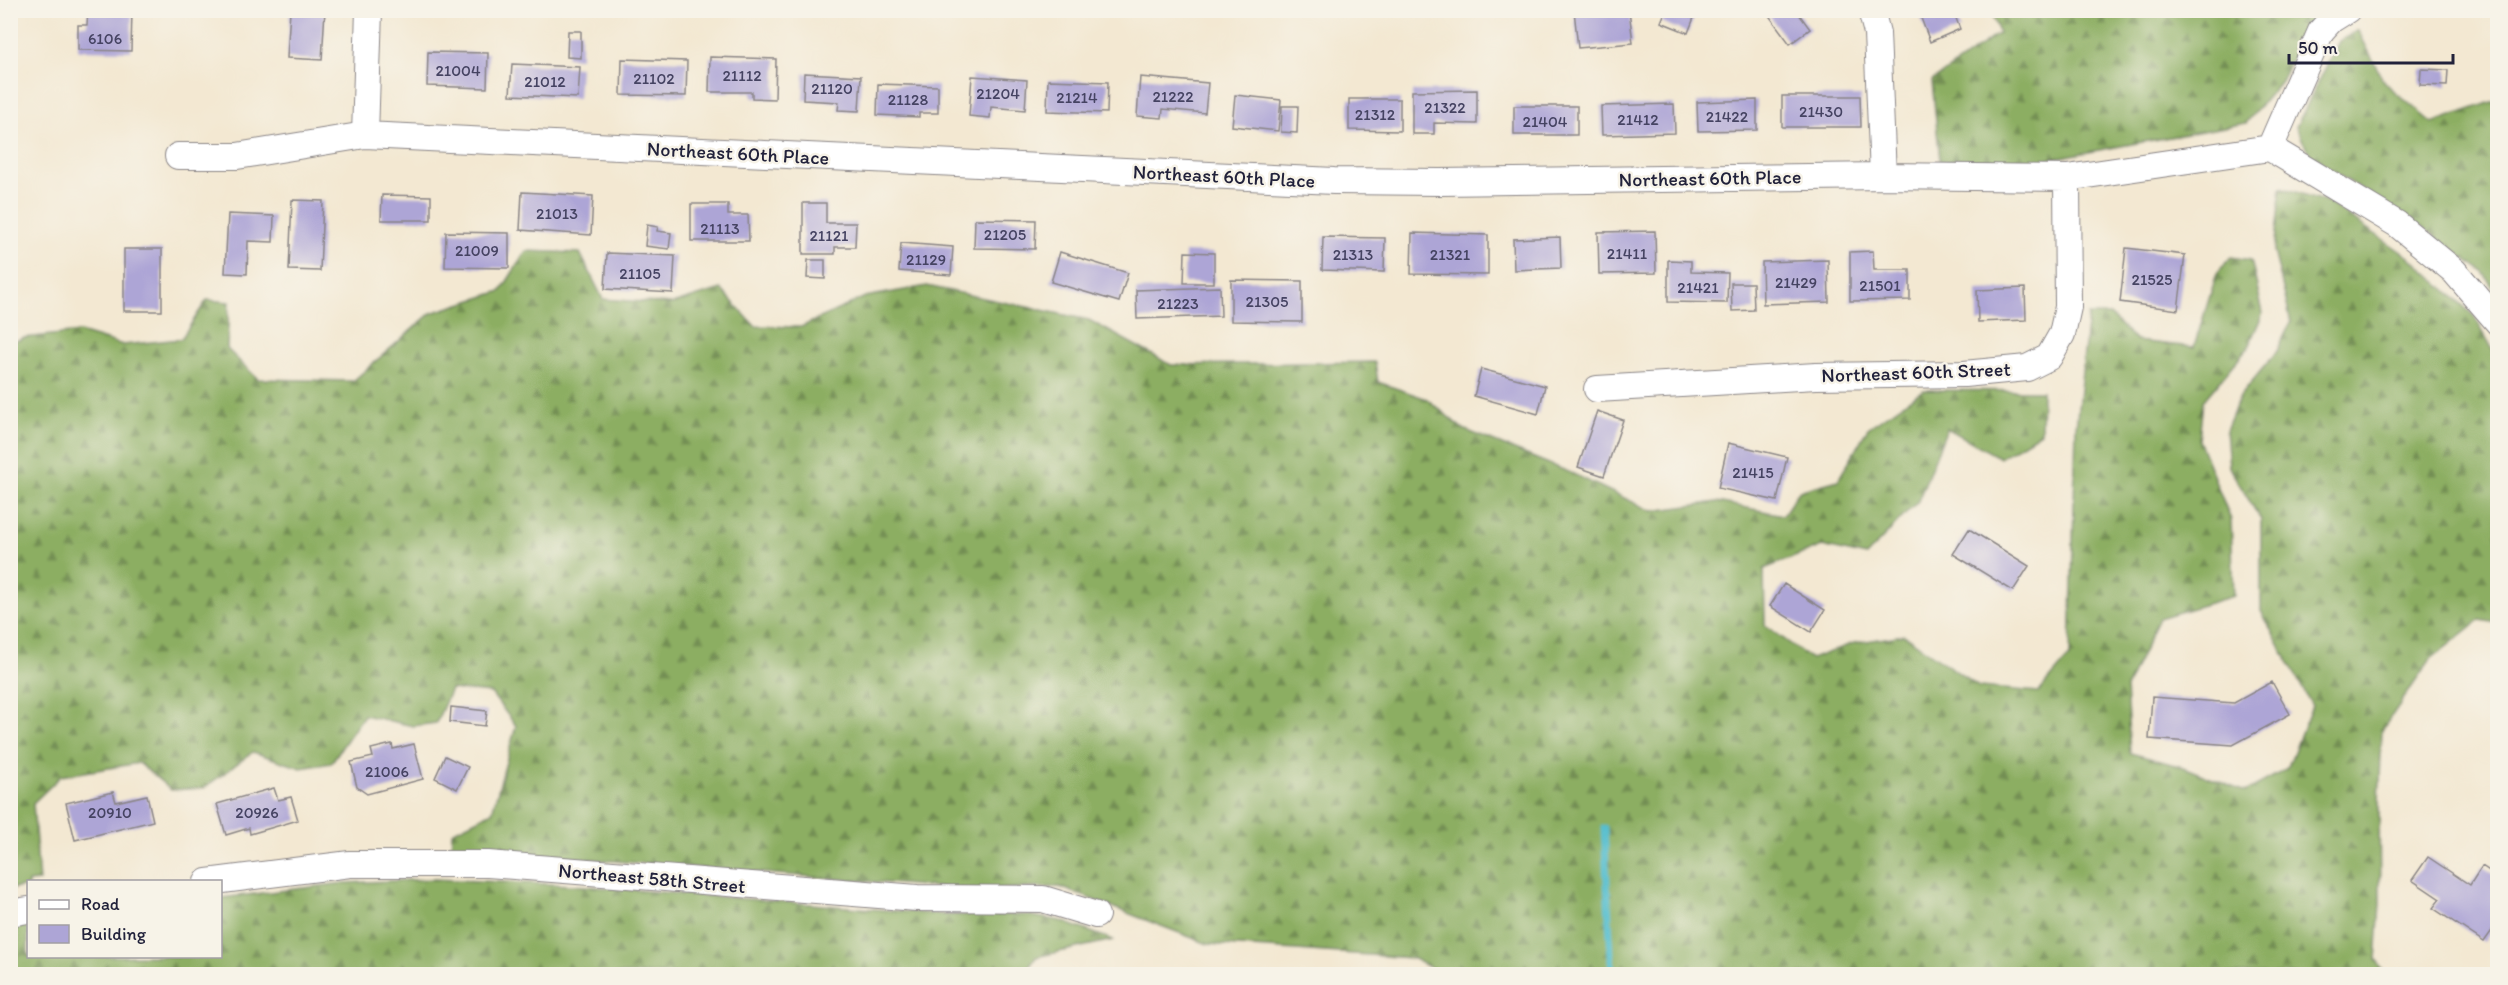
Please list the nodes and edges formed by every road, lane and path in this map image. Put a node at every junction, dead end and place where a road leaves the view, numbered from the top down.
1 (369, 10) edge
2 (1871, 10) edge
3 (2339, 15) edge
4 (365, 135) junction
5 (2270, 148) junction
6 (178, 156) dead end
7 (1883, 176) junction
8 (2067, 178) junction
9 (2498, 322) edge
10 (1597, 389) dead end
11 (222, 880) edge
12 (27, 910) edge
13 (10, 913) edge
14 (1096, 915) dead end

1 - 4 street
2 - 7 street
3 - 5 street
4 - 6 street, Northeast 60th Place
4 - 7 street, Northeast 60th Place
5 - 8 street, Northeast 60th Place
5 - 9 street
7 - 8 street, Northeast 60th Place
8 - 10 street, Northeast 60th Street
11 - 14 street, Northeast 58th Street
12 - 13 street

